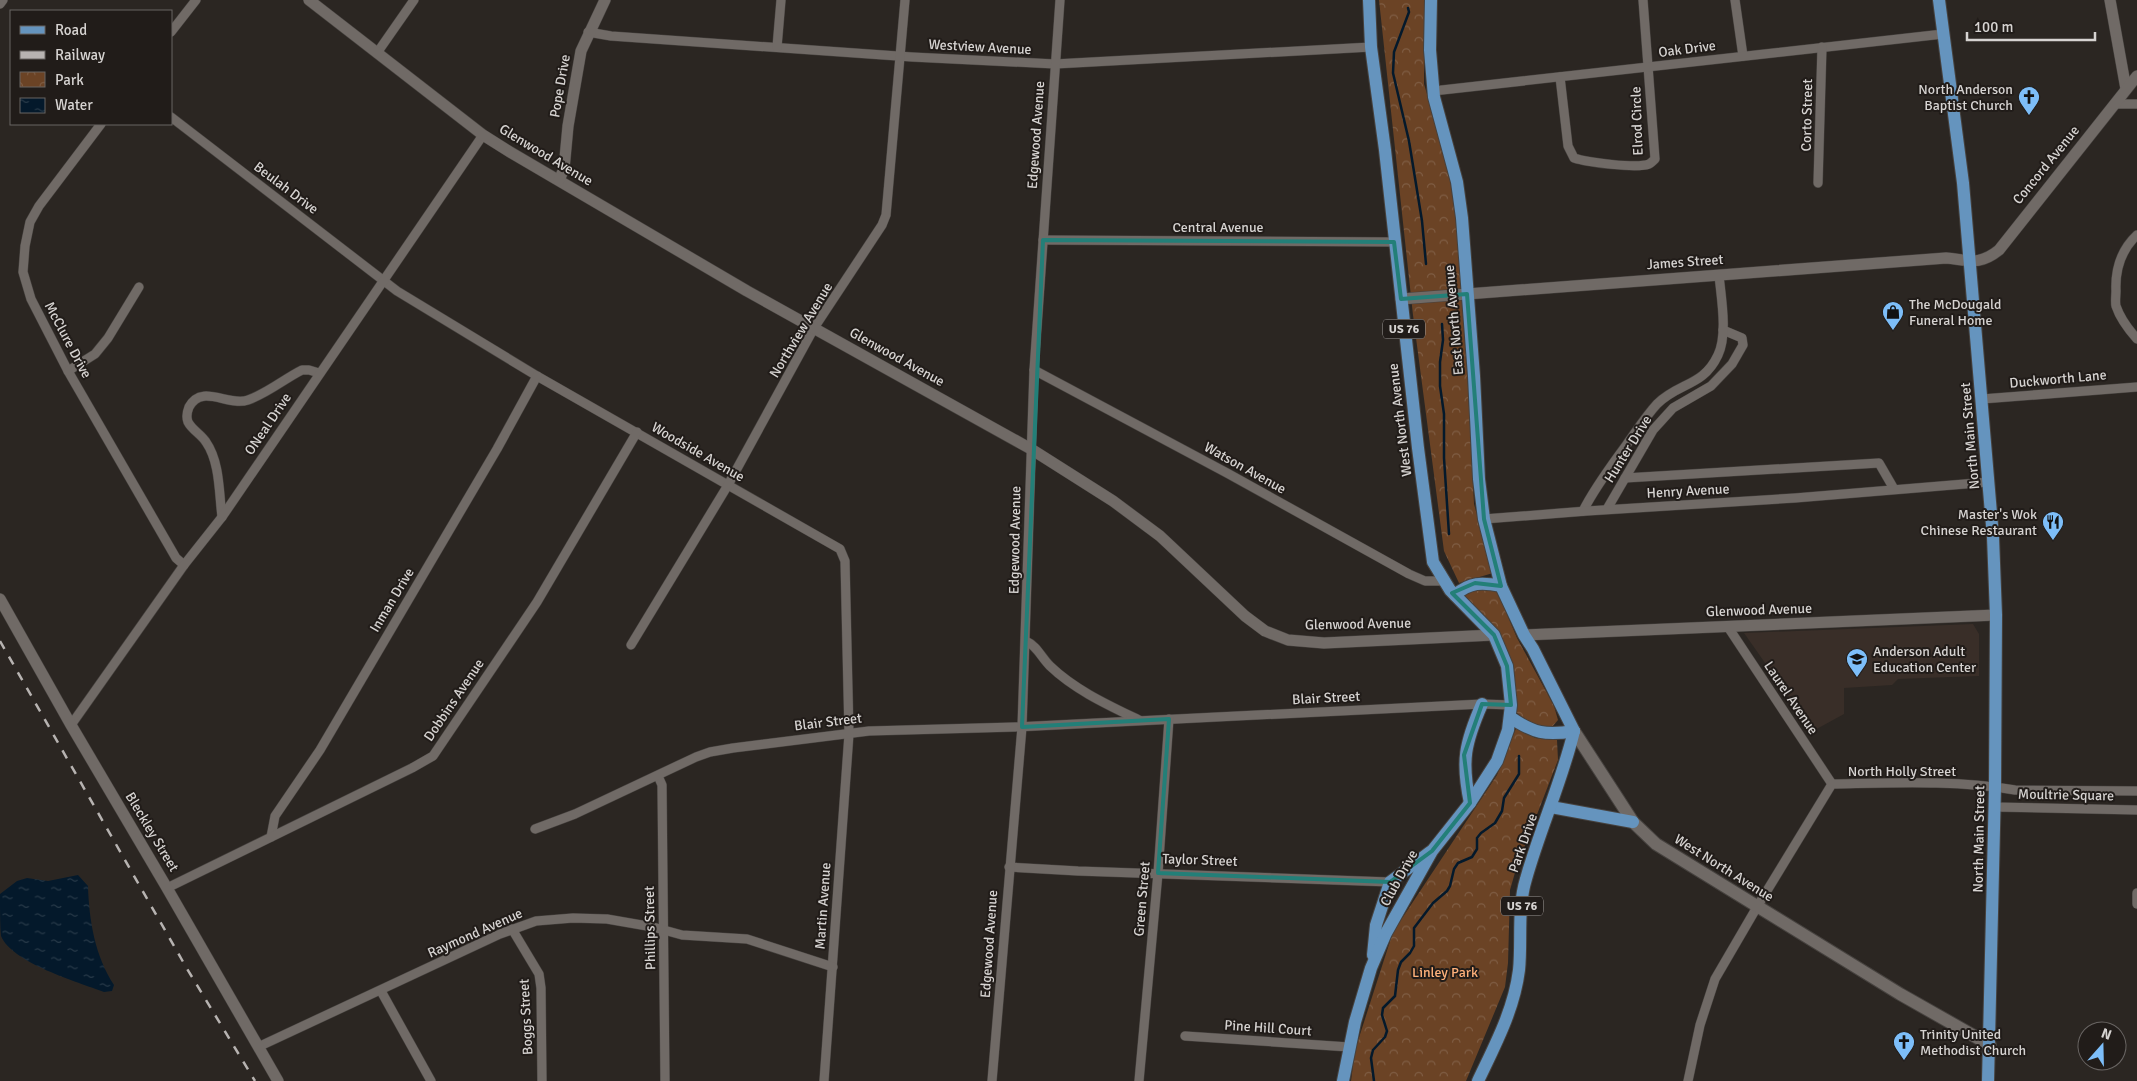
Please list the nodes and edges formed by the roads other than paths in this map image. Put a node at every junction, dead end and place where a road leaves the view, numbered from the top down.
1 (4, 0) edge
2 (196, 0) edge
3 (309, 0) edge
4 (414, 0) edge
5 (605, 0) edge
6 (781, 0) edge
7 (905, 0) edge
8 (1060, 0) edge
9 (1369, 0) edge
10 (1432, 0) edge
11 (1643, 0) edge
12 (1735, 0) edge
13 (1939, 0) edge
14 (2110, 0) edge
15 (0, 4) edge
16 (172, 31) edge
17 (588, 32) junction
18 (1944, 34) junction
19 (776, 47) junction
20 (1371, 47) junction
21 (1822, 47) junction
22 (377, 53) junction
23 (900, 56) junction
24 (1743, 56) junction
25 (1055, 64) junction
26 (1648, 67) junction
27 (2137, 76) edge
28 (1560, 77) junction
29 (2126, 89) junction
30 (1433, 91) junction
31 (2114, 104) junction
32 (2137, 104) edge
33 (172, 118) edge
34 (100, 125) edge
35 (483, 135) junction
36 (559, 180) junction
37 (1818, 184) dead end
38 (2137, 235) edge
39 (1043, 240) junction
40 (1394, 242) junction
41 (1970, 262) junction
42 (1719, 275) junction
43 (384, 280) junction
44 (140, 287) dead end
45 (1467, 294) junction
46 (1401, 299) junction
47 (814, 328) junction
48 (1723, 330) junction
49 (2137, 339) edge
50 (1034, 370) junction
51 (68, 371) junction
52 (319, 373) junction
53 (537, 376) junction
54 (2137, 387) edge
55 (1982, 399) junction
56 (637, 432) junction
57 (1031, 449) junction
58 (1624, 478) junction
59 (1989, 482) junction
60 (728, 485) junction
61 (1894, 489) junction
62 (1607, 509) junction
63 (1583, 511) junction
64 (222, 516) junction
65 (1484, 519) junction
66 (184, 565) junction
67 (1444, 581) junction
68 (1501, 586) junction
69 (1454, 595) junction
70 (0, 598) edge
71 (1996, 615) junction
72 (1728, 627) junction
73 (1494, 635) junction
74 (1524, 635) junction
75 (1026, 641) junction
76 (632, 645) dead end
77 (1482, 704) junction
78 (1510, 711) junction
79 (1169, 719) junction
80 (1141, 721) junction
81 (71, 725) junction
82 (1022, 726) junction
83 (1574, 731) junction
84 (849, 734) junction
85 (658, 776) junction
86 (1832, 784) junction
87 (1995, 787) junction
88 (2137, 791) edge
89 (1470, 803) junction
90 (1551, 807) junction
91 (1994, 807) junction
92 (2137, 810) edge
93 (1632, 822) junction
94 (535, 829) dead end
95 (271, 837) junction
96 (1432, 851) junction
97 (1009, 866) junction
98 (1158, 873) junction
99 (1390, 882) junction
100 (167, 888) junction
101 (2137, 894) edge
102 (2137, 904) edge
103 (1757, 907) junction
104 (512, 929) junction
105 (664, 931) junction
106 (833, 967) junction
107 (1371, 968) junction
108 (381, 991) junction
109 (1185, 1036) dead end
110 (1990, 1045) junction
111 (258, 1047) junction
112 (1349, 1047) junction
113 (278, 1081) edge
114 (431, 1081) edge
115 (542, 1081) edge
116 (665, 1081) edge
117 (824, 1081) edge
118 (992, 1081) edge
119 (1139, 1081) edge
120 (1343, 1081) edge
121 (1478, 1081) edge
122 (1688, 1081) edge
123 (1988, 1081) edge

1 - 15 street
2 - 16 street
3 - 22 street, Glenwood Avenue
4 - 22 street
5 - 17 street, Pope Drive
6 - 19 street
7 - 23 street, Northview Avenue
8 - 25 street, Edgewood Avenue
9 - 20 main road, West North Avenue / US 76
10 - 30 main road, East North Avenue
11 - 26 street
12 - 24 street
13 - 18 main road, North Main Street
14 - 29 street
17 - 19 street, Westview Avenue
17 - 36 street, Pope Drive
18 - 21 street, Oak Drive
18 - 41 main road, North Main Street
19 - 23 street, Westview Avenue
20 - 25 street, Westview Avenue
20 - 40 main road, West North Avenue / US 76
21 - 24 street, Oak Drive
21 - 37 street, Corto Street
22 - 35 street, Glenwood Avenue
23 - 25 street, Westview Avenue
23 - 47 street, Northview Avenue
24 - 26 street, Oak Drive
25 - 39 street, Edgewood Avenue
26 - 28 street, Oak Drive
26 - 28 street, Elrod Circle
27 - 29 street, Concord Avenue
28 - 30 street, Oak Drive
29 - 31 street, Concord Avenue
30 - 45 main road, East North Avenue
31 - 32 street
31 - 41 street, Concord Avenue
33 - 43 street, Beulah Drive
34 - 51 street, McClure Drive
35 - 36 street, Glenwood Avenue
35 - 43 street, ONeal Drive
36 - 47 street, Glenwood Avenue
38 - 49 street
39 - 40 street, Central Avenue
39 - 50 street, Edgewood Avenue
40 - 46 main road, West North Avenue / US 76
41 - 42 street, James Street
41 - 55 main road, North Main Street
42 - 45 street, James Street
42 - 48 street, Hunter Drive
43 - 52 street, ONeal Drive
43 - 53 street, Woodside Avenue
44 - 51 street
45 - 46 street, James Street
45 - 65 main road, East North Avenue
46 - 67 main road, West North Avenue / US 76
47 - 57 street, Glenwood Avenue
47 - 60 street, Northview Avenue
48 - 58 street, Hunter Drive
48 - 63 street, Hunter Drive
50 - 57 street, Edgewood Avenue
50 - 67 street, Watson Avenue
51 - 66 street, McClure Drive
52 - 64 street, ONeal Drive
52 - 64 street
53 - 56 street, Woodside Avenue
53 - 95 street, Inman Drive
54 - 55 street, Duckworth Lane
55 - 59 main road, North Main Street
56 - 60 street, Woodside Avenue
56 - 95 street, Dobbins Avenue
57 - 73 street, Glenwood Avenue
57 - 75 street, Edgewood Avenue
58 - 61 street, Henry Avenue
58 - 62 street, Hunter Drive
59 - 61 street, Henry Avenue
59 - 71 main road, North Main Street
60 - 76 street, Northview Avenue
60 - 84 street, Woodside Avenue
61 - 62 street, Henry Avenue
62 - 63 street, Henry Avenue
63 - 65 street, Henry Avenue
64 - 66 street, ONeal Drive
65 - 68 main road, East North Avenue
66 - 81 street, ONeal Drive
67 - 69 main road, West North Avenue / US 76
68 - 69 main road
68 - 74 main road, East North Avenue
69 - 73 main road, West North Avenue / US 76
70 - 81 street, Bleckley Street
71 - 72 street, Glenwood Avenue
71 - 87 main road, North Main Street
72 - 74 street, Glenwood Avenue
72 - 86 street, Laurel Avenue
73 - 78 main road, US 76
74 - 83 main road, West North Avenue
75 - 80 street, Blair Street
75 - 82 street, Edgewood Avenue
77 - 78 street, Blair Street
77 - 79 street, Blair Street
77 - 89 main road
78 - 83 main road
78 - 89 main road, Club Drive / US 76
79 - 80 street, Blair Street
79 - 98 street, Green Street
80 - 82 street, Blair Street
81 - 100 street, Bleckley Street
82 - 84 street, Blair Street
82 - 97 street, Edgewood Avenue
83 - 90 main road, Park Drive / US 76
83 - 93 main road, West North Avenue
84 - 85 street, Blair Street
84 - 106 street, Martin Avenue
85 - 94 street, Blair Street
85 - 105 street, Phillips Street
86 - 87 street, North Holly Street
86 - 103 street, North Holly Street
87 - 88 street, Moultrie Square
87 - 91 main road, North Main Street
89 - 96 main road, Club Drive / US 76
90 - 93 main road
90 - 121 main road, Park Drive / US 76
91 - 92 street, Moultrie Square
91 - 110 main road, North Main Street
93 - 103 main road, West North Avenue
95 - 100 street, Dobbins Avenue
96 - 99 main road
96 - 107 main road, Club Drive / US 76
97 - 98 street, Taylor Street
97 - 118 street, Edgewood Avenue
98 - 99 street, Taylor Street
98 - 119 street, Green Street
99 - 107 main road
100 - 111 street, Bleckley Street
101 - 102 street
103 - 110 main road, West North Avenue
103 - 122 street, North Holly Street
104 - 105 street, Raymond Avenue
104 - 108 street, Raymond Avenue
104 - 115 street, Boggs Street
105 - 106 street, Raymond Avenue
105 - 116 street, Phillips Street
106 - 117 street, Martin Avenue
107 - 112 main road, Club Drive / US 76
108 - 111 street, Raymond Avenue
108 - 114 street
109 - 112 street, Pine Hill Court
110 - 123 main road, North Main Street
111 - 113 street, Bleckley Street
112 - 120 main road, Club Drive / US 76

